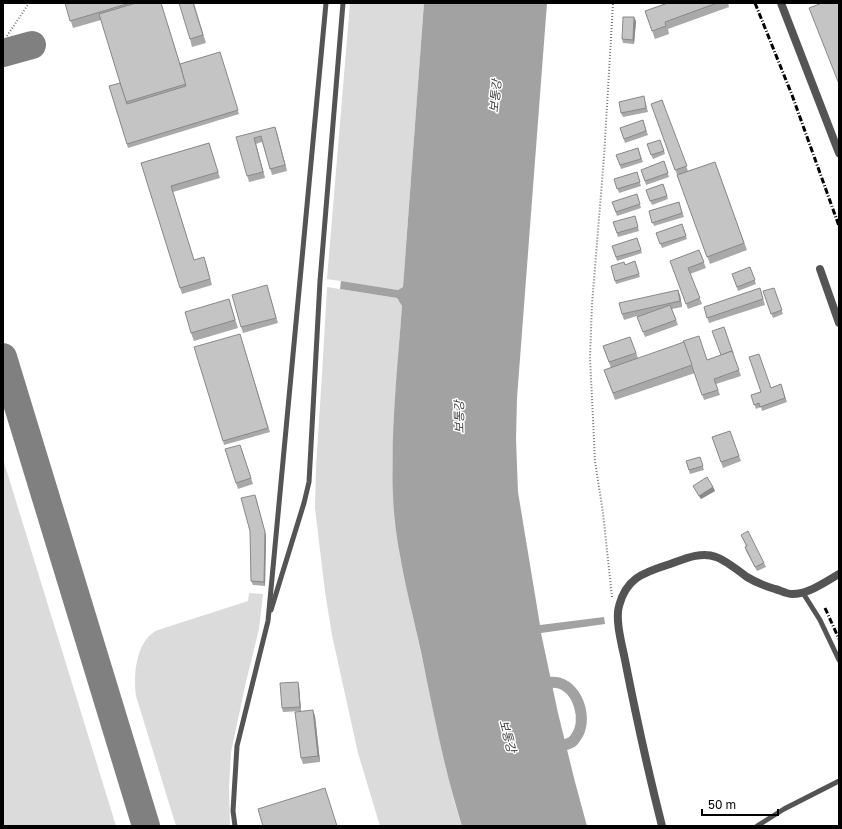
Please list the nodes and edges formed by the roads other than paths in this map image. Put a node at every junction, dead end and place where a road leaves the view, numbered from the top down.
1 (326, 3) edge
2 (343, 3) edge
3 (781, 3) edge
4 (839, 153) edge
5 (820, 270) dead end
6 (839, 323) edge
7 (839, 574) edge
8 (803, 593) junction
9 (268, 621) junction
10 (839, 660) edge
11 (839, 781) edge
12 (235, 826) edge
13 (662, 826) edge
14 (757, 826) edge

1 - 9 lane
2 - 9 lane
3 - 4 street
5 - 6 street
7 - 8 street
8 - 10 lane
8 - 13 street
9 - 12 lane
11 - 14 lane

